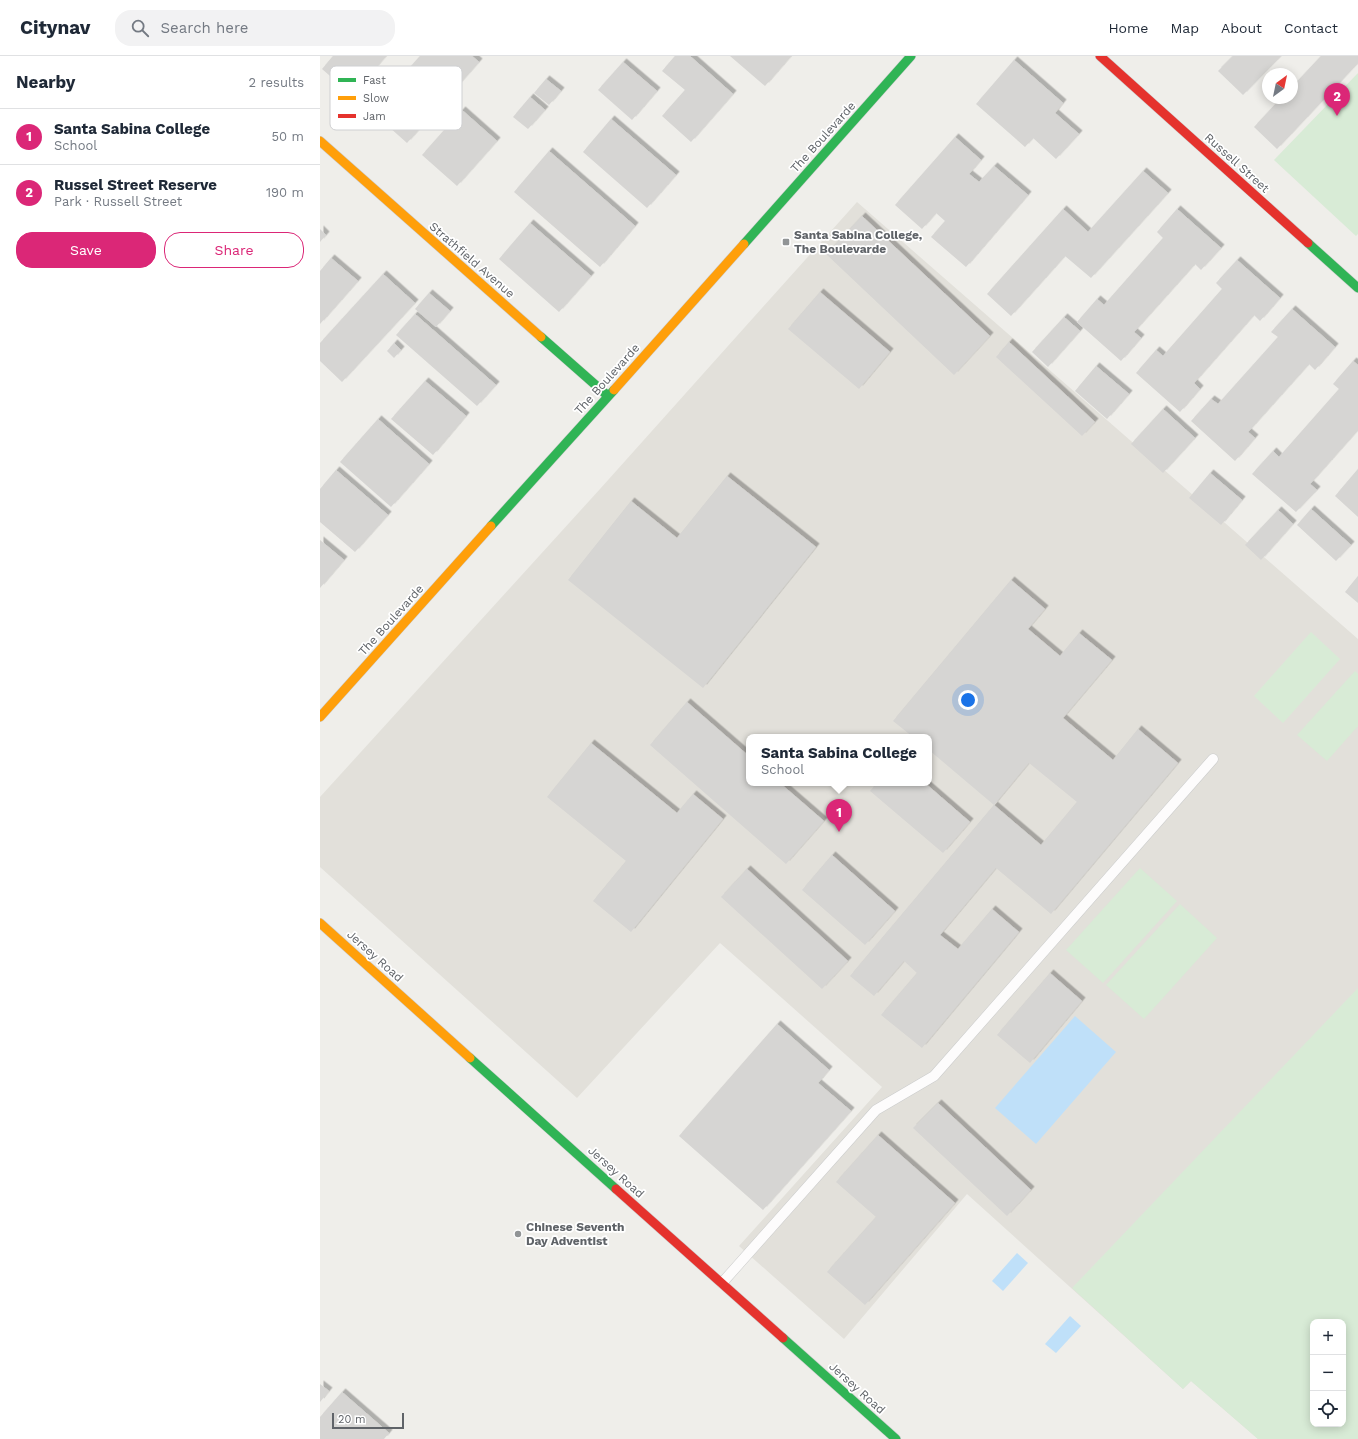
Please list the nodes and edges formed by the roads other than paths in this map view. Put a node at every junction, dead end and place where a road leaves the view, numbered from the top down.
1 (911, 56) edge
2 (1100, 56) edge
3 (320, 141) edge
4 (1358, 288) edge
5 (608, 396) junction
6 (320, 717) edge
7 (1213, 759) dead end
8 (320, 923) edge
9 (722, 1283) junction
10 (896, 1439) edge

1 - 5 street, The Boulevarde
2 - 4 street, Russell Street
3 - 5 street, Strathfield Avenue
5 - 6 street, The Boulevarde
7 - 9 lane
8 - 9 street, Jersey Road
9 - 10 street, Jersey Road

